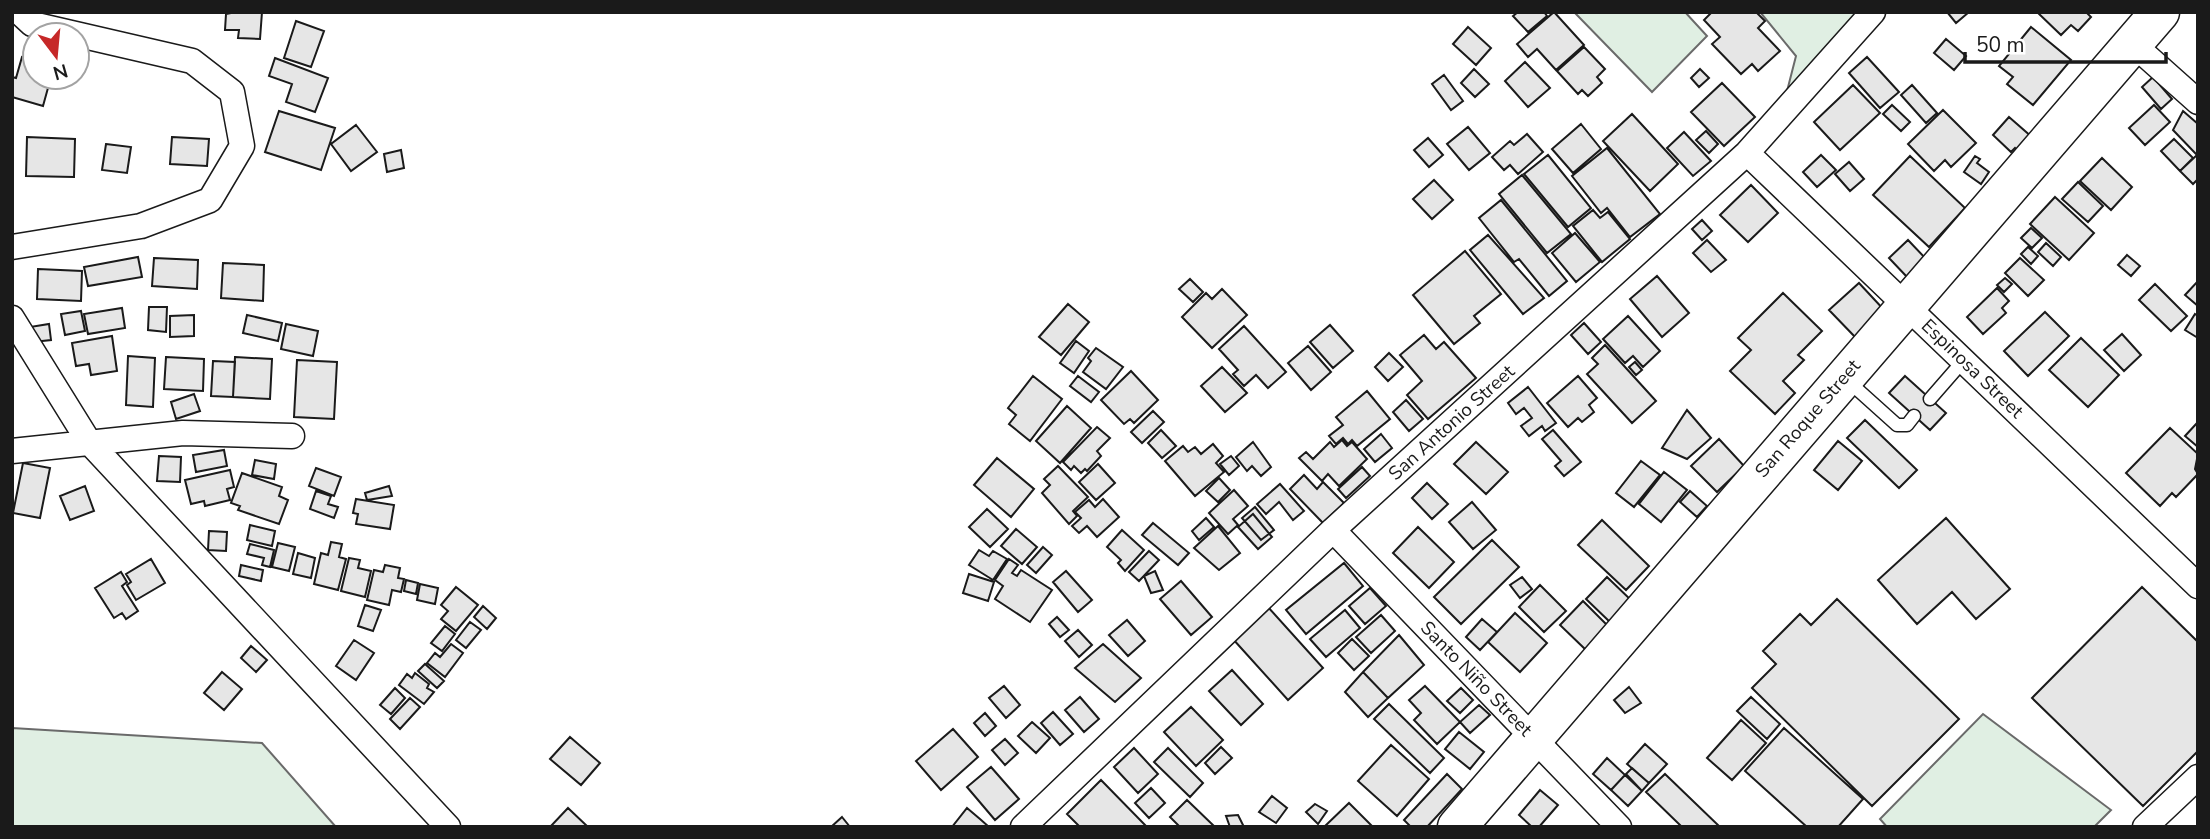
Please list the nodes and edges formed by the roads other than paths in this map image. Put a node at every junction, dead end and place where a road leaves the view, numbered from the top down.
1 (19, 12) edge
2 (1873, 12) edge
3 (2160, 12) edge
4 (2133, 44) junction
5 (2198, 102) edge
6 (1747, 153) junction
7 (12, 247) edge
8 (1906, 304) junction
9 (12, 318) edge
10 (1964, 359) junction
11 (1843, 377) junction
12 (1930, 399) dead end
13 (1914, 416) dead end
14 (292, 436) dead end
15 (89, 442) junction
16 (12, 451) edge
17 (1333, 530) junction
18 (2198, 586) edge
19 (1533, 736) junction
20 (2198, 777) edge
21 (1033, 823) edge
22 (448, 827) edge
23 (1457, 827) edge
24 (1619, 827) edge
25 (2145, 827) edge

1 - 7 street
2 - 6 street, San Antonio Street
3 - 4 main road, San Roque Street
4 - 5 street
4 - 8 main road, San Roque Street
6 - 8 street, Espinosa Street
6 - 17 street, San Antonio Street
8 - 10 street, Espinosa Street
8 - 11 main road, San Roque Street
9 - 15 street
10 - 12 lane
10 - 18 street, Espinosa Street
11 - 13 lane
11 - 19 main road, San Roque Street
14 - 15 street
15 - 16 street
15 - 22 street
17 - 19 street, Santo Niño Street
17 - 21 street, San Antonio Street
19 - 23 main road, San Roque Street
19 - 24 street, Santo Niño Street
20 - 25 street

